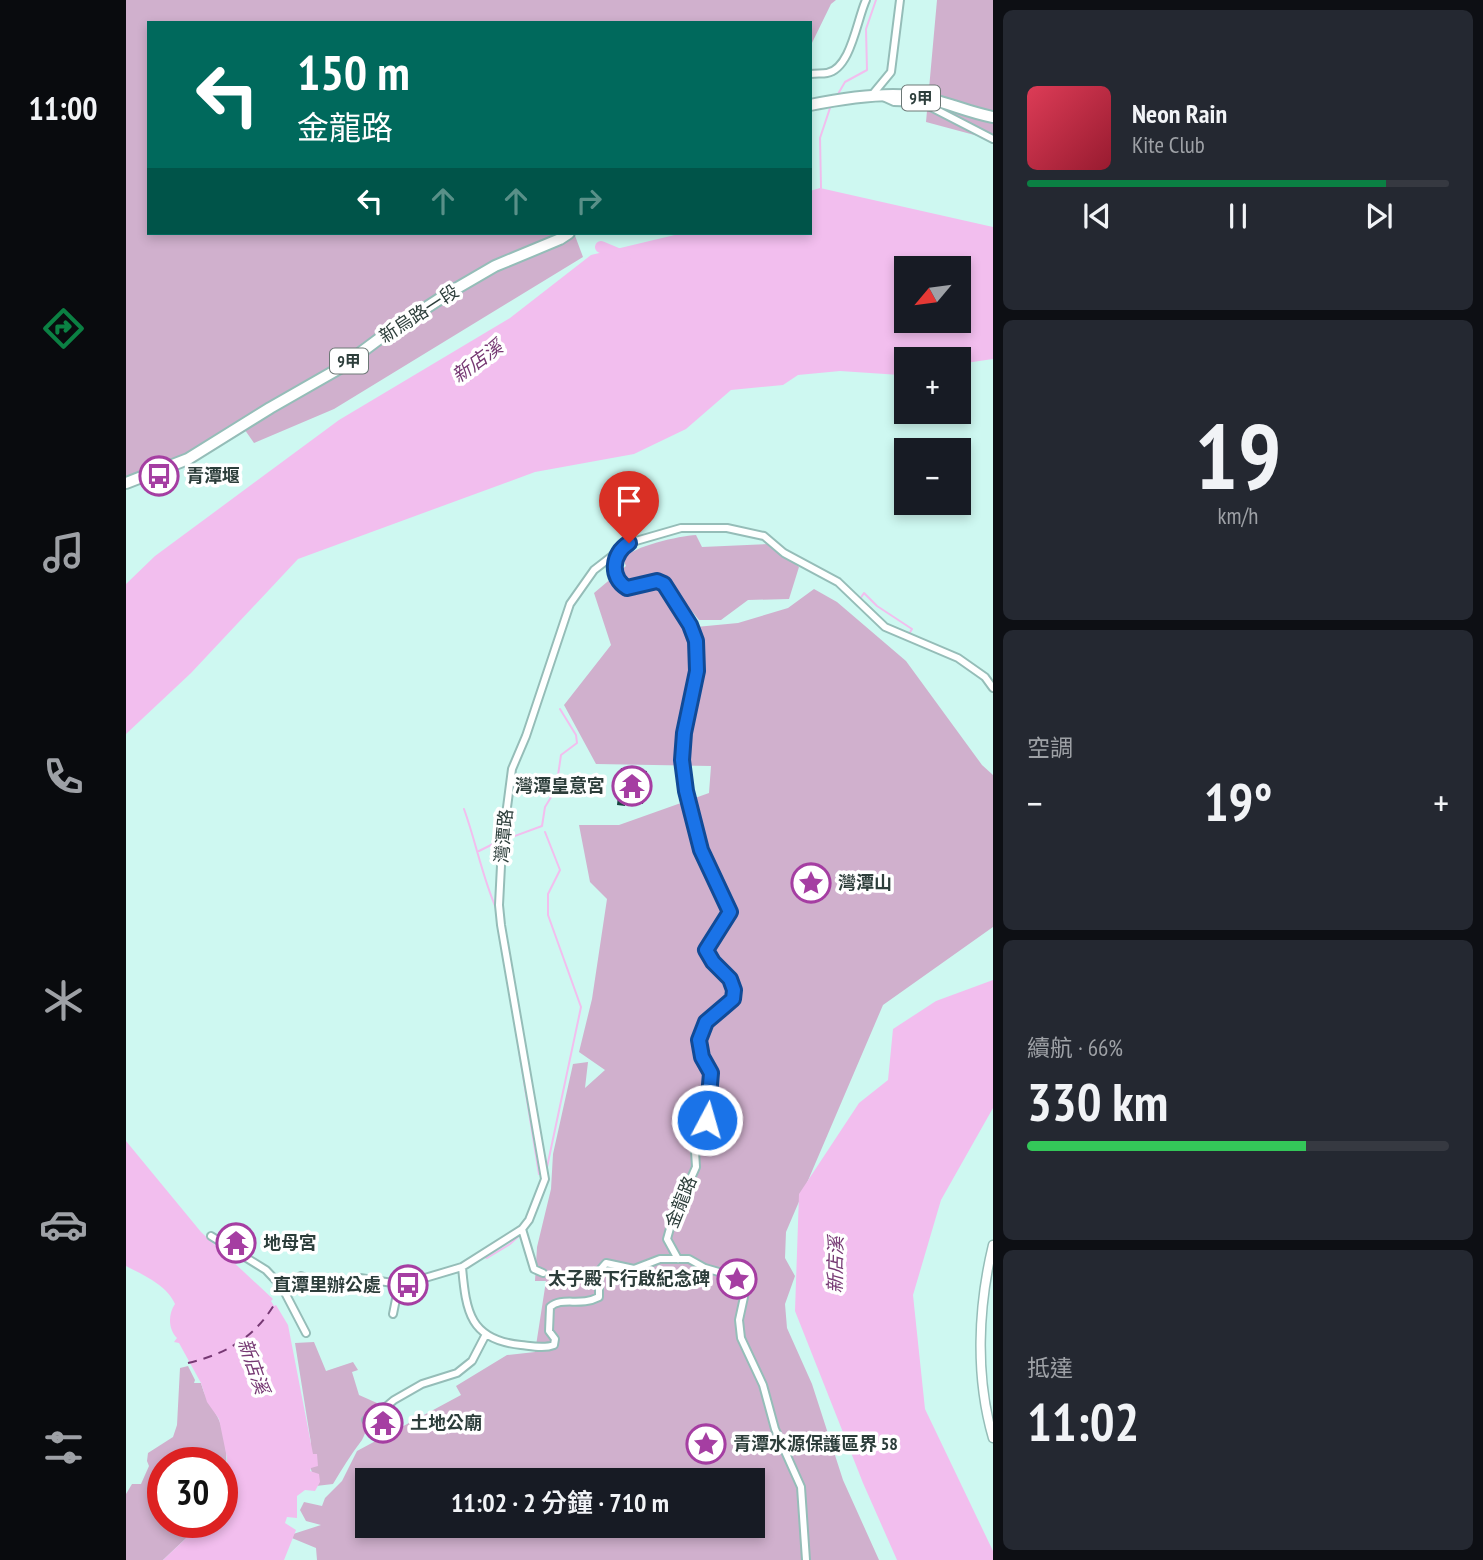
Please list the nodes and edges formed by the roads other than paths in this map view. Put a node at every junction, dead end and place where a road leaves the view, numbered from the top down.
1 (866, 0) edge
2 (900, 0) edge
3 (812, 74) edge
4 (875, 97) junction
5 (812, 105) edge
6 (993, 117) edge
7 (993, 139) edge
8 (566, 235) edge
9 (126, 484) edge
10 (620, 549) junction
11 (993, 688) edge
12 (522, 1229) junction
13 (211, 1236) dead end
14 (993, 1245) edge
15 (678, 1259) junction
16 (462, 1268) junction
17 (543, 1273) dead end
18 (399, 1284) junction
19 (282, 1287) junction
20 (393, 1314) dead end
21 (306, 1334) dead end
22 (485, 1336) junction
23 (366, 1420) dead end
24 (993, 1438) edge
25 (806, 1560) edge

1 - 3 street
2 - 4 street
4 - 5 main road, 9甲
4 - 6 main road, 9甲
4 - 7 street
8 - 9 main road, 新烏路一段 / 9甲
10 - 11 street, 灣潭路
10 - 12 street, 灣潭路
10 - 15 street, 金龍路
12 - 16 street
12 - 17 street
13 - 19 street
14 - 24 street
15 - 22 street
15 - 25 street
16 - 18 street
16 - 22 street
18 - 19 street
18 - 20 street
19 - 21 street
22 - 23 street

